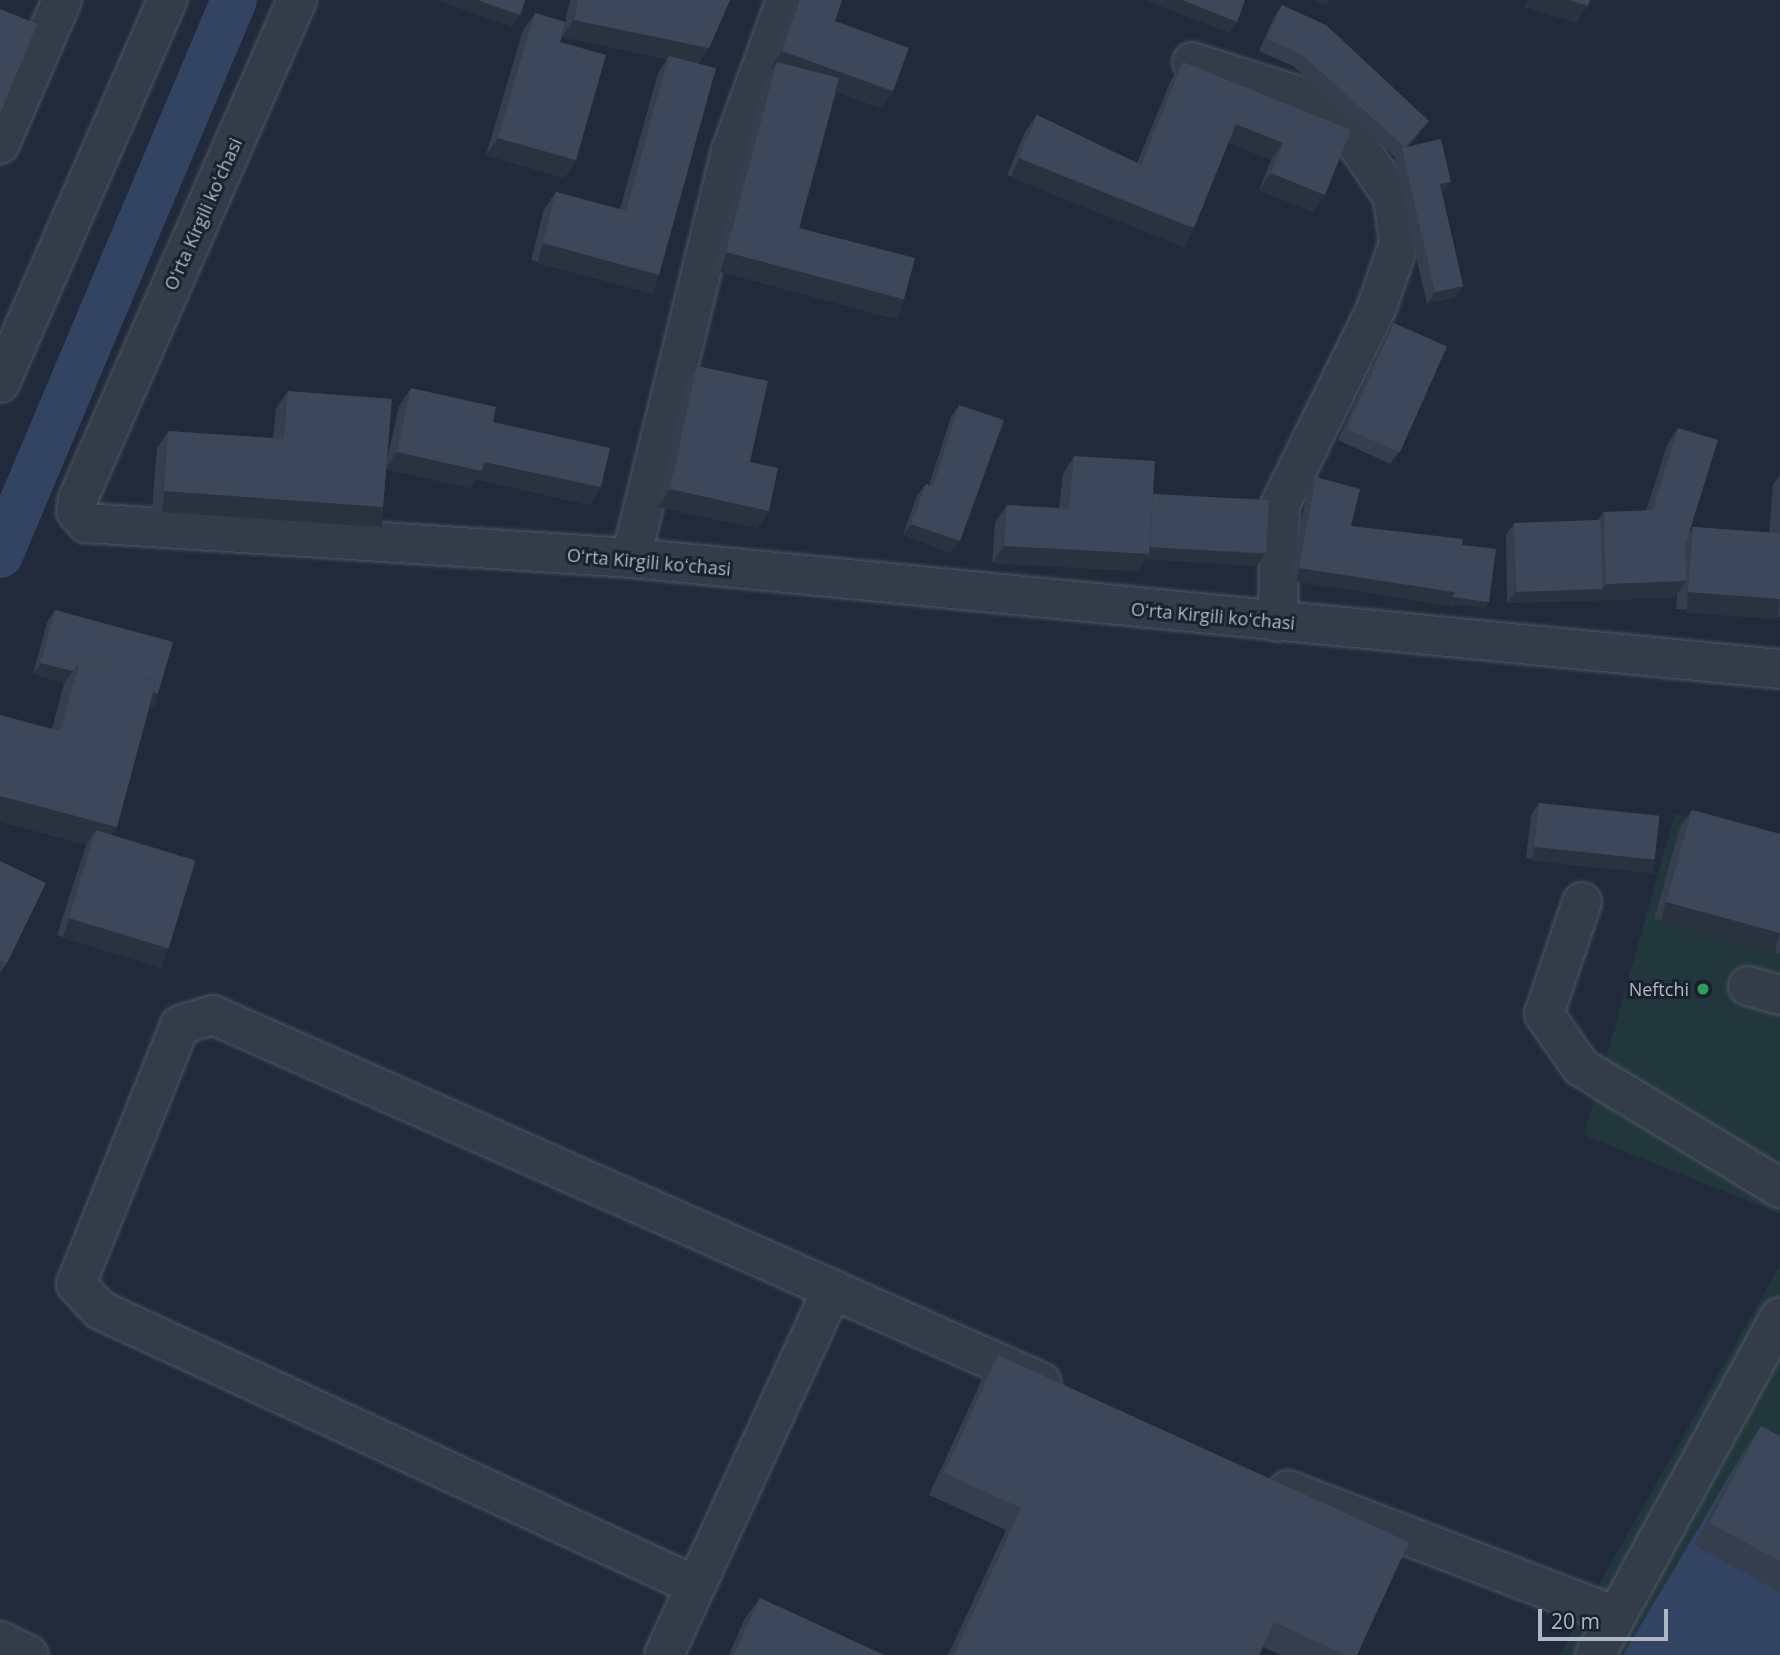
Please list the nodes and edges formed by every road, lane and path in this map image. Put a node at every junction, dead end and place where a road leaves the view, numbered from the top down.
1 (62, 0) edge
2 (167, 0) edge
3 (297, 0) edge
4 (786, 0) edge
5 (1192, 62) edge
6 (0, 144) edge
7 (0, 383) edge
8 (631, 558) junction
9 (1278, 622) junction
10 (1780, 668) edge
11 (1582, 902) dead end
12 (1780, 1188) edge
13 (832, 1289) junction
14 (1780, 1317) edge
15 (1071, 1395) edge
16 (1259, 1478) edge
17 (694, 1585) junction
18 (1616, 1616) junction
19 (0, 1641) edge
20 (29, 1655) edge
21 (664, 1655) edge
22 (1595, 1655) edge

1 - 6 street
2 - 7 street
3 - 8 street, Oʻrta Kirgili koʻchasi
4 - 8 street
5 - 9 street
8 - 9 street, Oʻrta Kirgili koʻchasi
9 - 10 street, Oʻrta Kirgili koʻchasi
11 - 12 street
13 - 15 street
13 - 17 street
13 - 17 street
14 - 18 street
16 - 18 street
17 - 21 street
18 - 22 street
19 - 20 street

